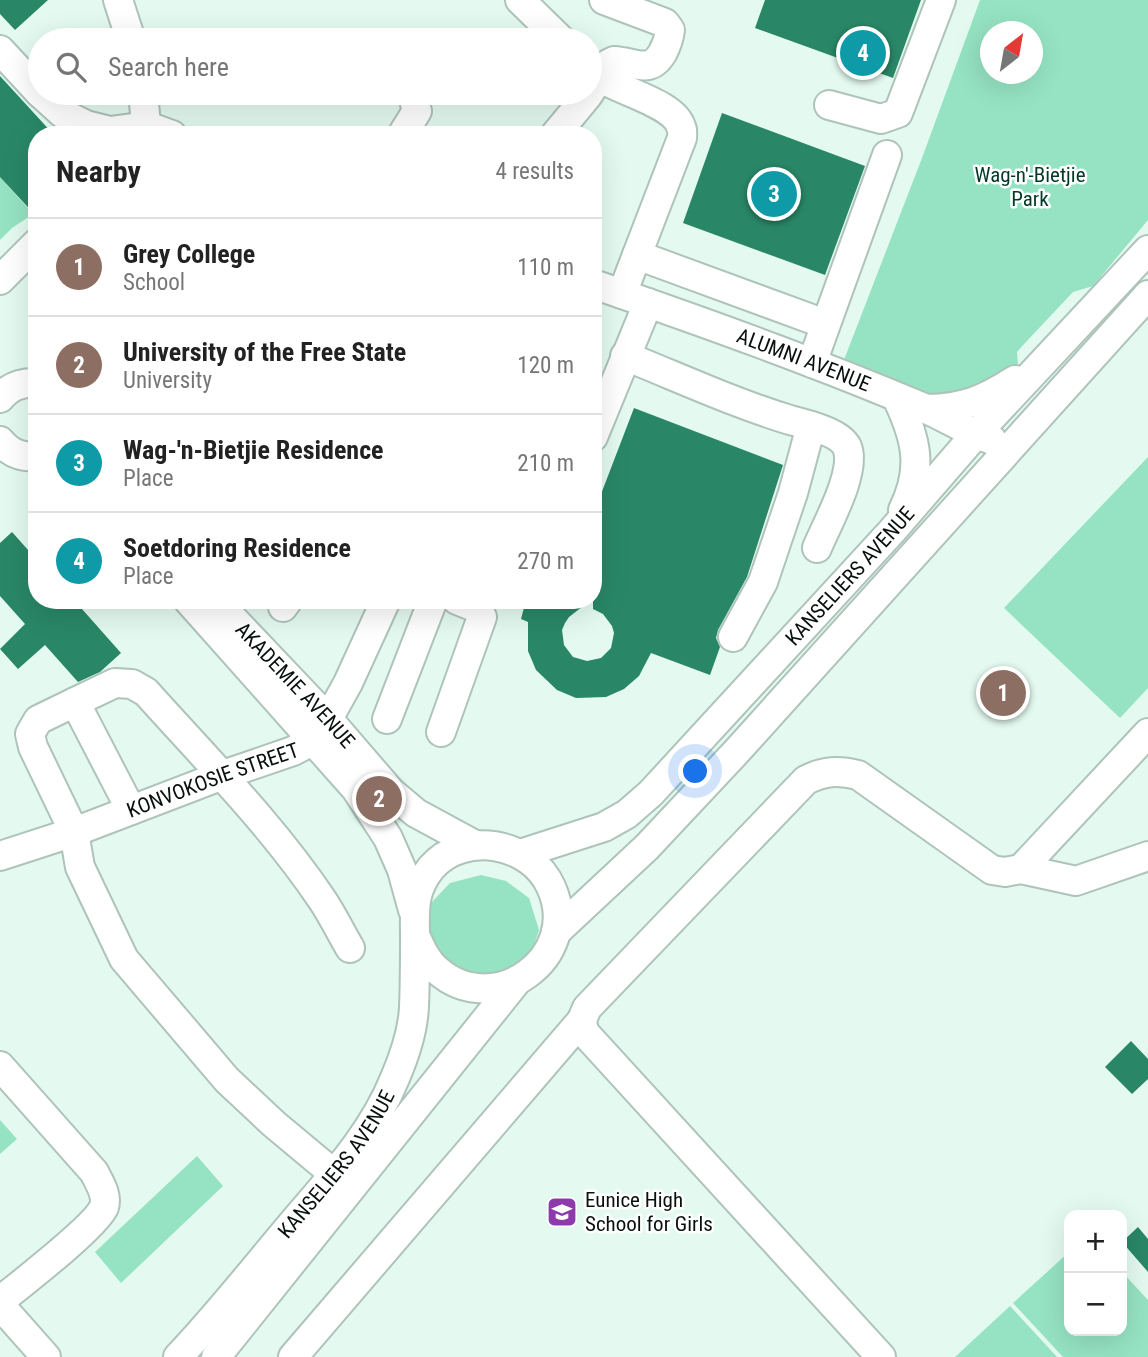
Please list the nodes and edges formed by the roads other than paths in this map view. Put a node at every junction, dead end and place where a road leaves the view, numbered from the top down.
1 (118, 0) edge
2 (520, 0) edge
3 (604, 0) edge
4 (941, 0) edge
5 (127, 28) edge
6 (549, 28) edge
7 (0, 50) edge
8 (602, 69) edge
9 (602, 77) edge
10 (28, 80) edge
11 (53, 105) edge
12 (147, 105) edge
13 (415, 105) edge
14 (575, 105) edge
15 (830, 105) dead end
16 (90, 126) edge
17 (153, 126) edge
18 (408, 126) edge
19 (561, 126) edge
20 (887, 155) dead end
21 (28, 247) edge
22 (1148, 250) edge
23 (28, 252) edge
24 (637, 254) junction
25 (0, 262) edge
26 (0, 279) edge
27 (602, 287) edge
28 (635, 299) junction
29 (1140, 304) edge
30 (825, 324) junction
31 (625, 356) junction
32 (1051, 356) junction
33 (811, 363) junction
34 (28, 380) edge
35 (0, 398) edge
36 (897, 398) junction
37 (927, 409) junction
38 (602, 414) edge
39 (811, 426) junction
40 (975, 435) junction
41 (1, 444) edge
42 (1011, 446) junction
43 (28, 456) edge
44 (892, 531) junction
45 (778, 541) junction
46 (817, 548) junction
47 (857, 568) junction
48 (197, 609) edge
49 (222, 609) edge
50 (382, 609) edge
51 (429, 609) edge
52 (478, 609) edge
53 (733, 637) dead end
54 (366, 645) junction
55 (409, 661) junction
56 (75, 702) junction
57 (387, 719) dead end
58 (321, 730) junction
59 (441, 732) dead end
60 (1148, 733) edge
61 (223, 775) junction
62 (131, 810) junction
63 (74, 832) junction
64 (475, 845) junction
65 (3, 848) edge
66 (520, 854) junction
67 (1148, 856) edge
68 (1021, 869) junction
69 (414, 923) junction
70 (556, 932) junction
71 (350, 948) dead end
72 (516, 982) junction
73 (582, 1020) junction
74 (0, 1066) edge
75 (334, 1174) junction
76 (0, 1303) edge
77 (28, 1336) junction
78 (184, 1351) edge
79 (46, 1357) edge
80 (68, 1357) edge
81 (164, 1357) edge
82 (216, 1357) edge
83 (293, 1357) edge
84 (881, 1357) edge

1 - 5 street
2 - 6 street
3 - 8 street
4 - 15 street
7 - 10 street
9 - 24 street
11 - 16 street
12 - 17 street
13 - 18 street
14 - 19 street
20 - 30 street
21 - 25 street
22 - 32 street, KANSELIERS AVENUE
23 - 26 street
24 - 28 street
24 - 30 street
27 - 28 street, ALUMNI AVENUE
28 - 31 street
28 - 33 street, ALUMNI AVENUE
29 - 42 street, KANSELIERS AVENUE
30 - 33 street
31 - 38 street
31 - 39 street
32 - 37 street
32 - 40 street, KANSELIERS AVENUE
33 - 36 street, ALUMNI AVENUE
34 - 35 street
36 - 37 street, ALUMNI AVENUE
36 - 44 street
37 - 40 street, ALUMNI AVENUE
39 - 45 street
39 - 46 street
40 - 42 street, ALUMNI AVENUE
40 - 44 street, KANSELIERS AVENUE
41 - 43 street
42 - 70 street, KANSELIERS AVENUE
44 - 47 street, KANSELIERS AVENUE
45 - 46 street
45 - 53 street
46 - 47 street
47 - 66 street, KANSELIERS AVENUE
48 - 58 street, AKADEMIE AVENUE
49 - 58 street, AKADEMIE AVENUE
50 - 54 street
51 - 55 street
52 - 59 street
54 - 55 street
54 - 58 street
55 - 57 street
56 - 61 street
56 - 62 street
56 - 63 street
58 - 61 street, KONVOKOSIE STREET
58 - 64 street, AKADEMIE AVENUE
58 - 69 street, AKADEMIE AVENUE
60 - 68 street
61 - 62 street, KONVOKOSIE STREET
61 - 71 street
62 - 63 street, KONVOKOSIE STREET
63 - 65 street, KONVOKOSIE STREET
63 - 75 street
64 - 66 street
64 - 69 street, KANSELIERS AVENUE
66 - 70 street
67 - 68 street
68 - 73 street
69 - 72 street
69 - 75 street, KANSELIERS AVENUE
70 - 72 street, KANSELIERS AVENUE
72 - 82 street, KANSELIERS AVENUE
73 - 83 street
73 - 84 street
74 - 76 street
75 - 78 street, KANSELIERS AVENUE
76 - 77 street
77 - 79 street
77 - 80 street
78 - 81 street

